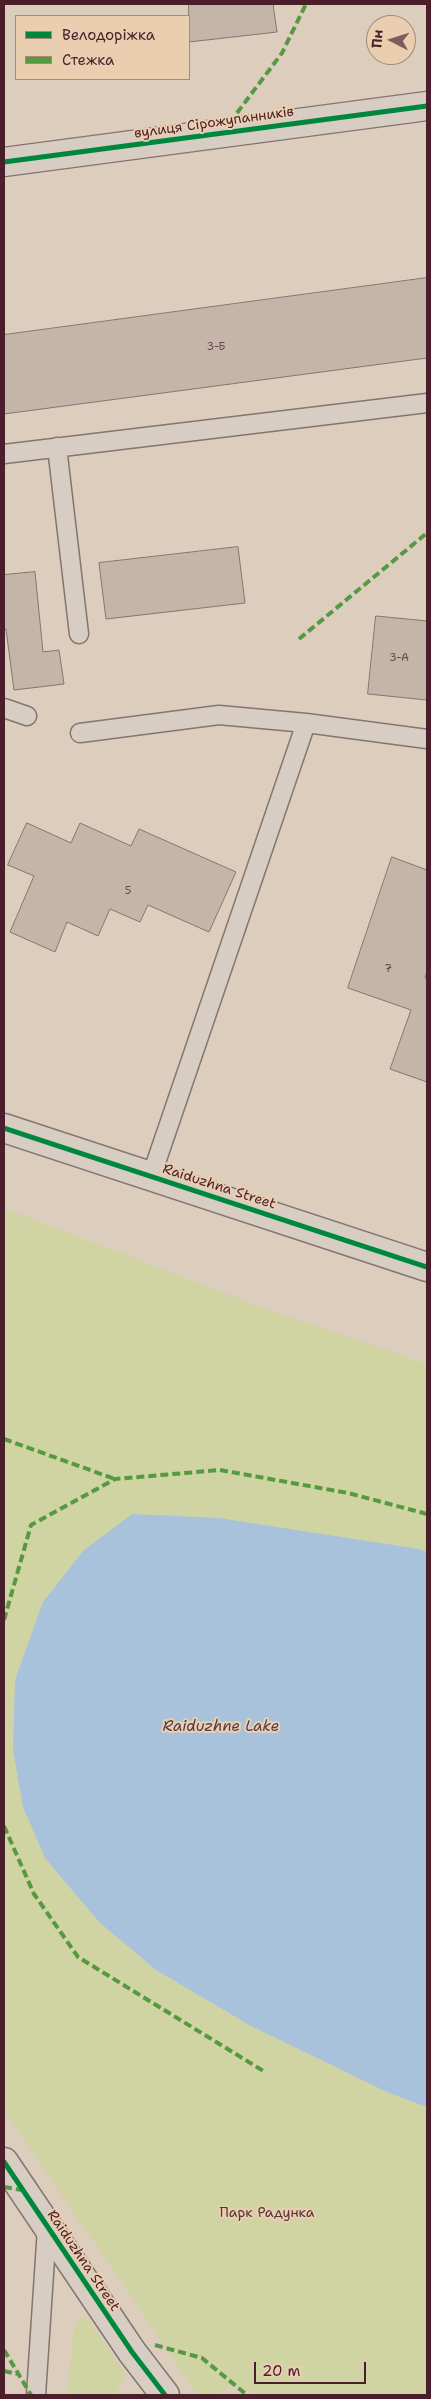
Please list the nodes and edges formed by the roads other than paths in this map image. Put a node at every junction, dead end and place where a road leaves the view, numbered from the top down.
1 (427, 106) edge
2 (4, 162) edge
3 (427, 403) edge
4 (57, 447) junction
5 (4, 454) edge
6 (79, 634) dead end
7 (4, 708) edge
8 (27, 716) dead end
9 (306, 723) junction
10 (80, 733) dead end
11 (427, 739) edge
12 (4, 1128) edge
13 (151, 1177) junction
14 (427, 1266) edge
15 (4, 2162) edge
16 (47, 2228) junction
17 (36, 2395) edge
18 (165, 2395) edge

1 - 2 street, вулиця Сірожупанників
3 - 4 lane
4 - 5 lane
4 - 6 lane
7 - 8 lane
9 - 10 lane
9 - 11 lane
9 - 13 lane
12 - 13 street, Raiduzhna Street
13 - 14 street, Raiduzhna Street
15 - 16 street, Raiduzhna Street
16 - 17 lane
16 - 18 street, Raiduzhna Street

